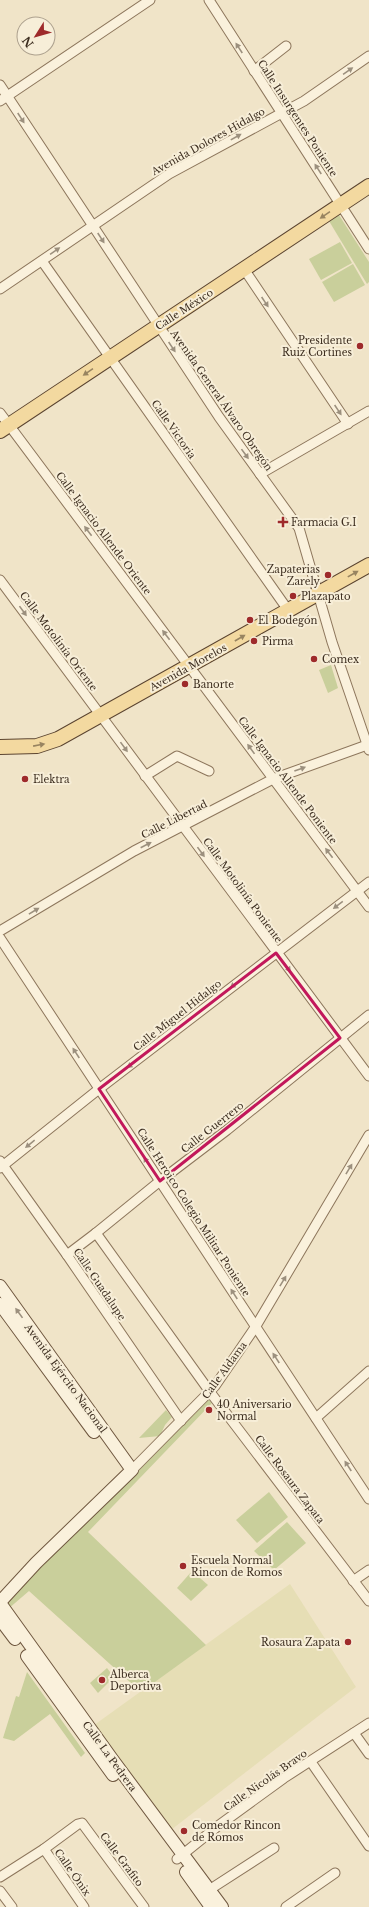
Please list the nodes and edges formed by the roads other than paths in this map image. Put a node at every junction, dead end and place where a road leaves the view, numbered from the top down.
1 (150, 0) edge
2 (208, 0) edge
3 (286, 46) dead end
4 (369, 56) edge
5 (254, 71) junction
6 (0, 85) edge
7 (4, 98) edge
8 (281, 113) junction
9 (369, 186) edge
10 (341, 204) junction
11 (93, 226) junction
12 (369, 249) edge
13 (42, 261) junction
14 (244, 269) junction
15 (0, 290) edge
16 (158, 326) junction
17 (110, 357) junction
18 (369, 411) edge
19 (0, 413) edge
20 (348, 424) junction
21 (4, 428) edge
22 (260, 474) junction
23 (369, 565) edge
24 (0, 580) edge
25 (318, 594) junction
26 (288, 610) junction
27 (190, 667) junction
28 (101, 715) junction
29 (0, 747) edge
30 (368, 747) edge
31 (209, 771) dead end
32 (146, 776) junction
33 (273, 779) junction
34 (183, 827) junction
35 (369, 882) edge
36 (358, 891) junction
37 (369, 907) edge
38 (0, 930) edge
39 (0, 938) edge
40 (276, 953) junction
41 (369, 1014) edge
42 (340, 1038) junction
43 (369, 1076) edge
44 (99, 1089) junction
45 (369, 1135) edge
46 (1, 1165) edge
47 (160, 1181) junction
48 (96, 1233) junction
49 (67, 1255) junction
50 (0, 1286) edge
51 (0, 1304) edge
52 (256, 1326) junction
53 (369, 1371) edge
54 (210, 1392) junction
55 (316, 1418) junction
56 (181, 1421) junction
57 (129, 1473) junction
58 (369, 1499) edge
59 (369, 1570) edge
60 (353, 1581) junction
61 (369, 1601) edge
62 (0, 1603) edge
63 (0, 1619) edge
64 (369, 1723) edge
65 (354, 1733) junction
66 (101, 1750) junction
67 (369, 1754) edge
68 (311, 1762) junction
69 (369, 1846) edge
70 (274, 1848) dead end
71 (44, 1849) junction
72 (180, 1856) junction
73 (335, 1873) dead end
74 (0, 1877) edge
75 (209, 1890) junction
76 (0, 1891) edge
77 (12, 1907) edge
78 (84, 1907) edge
79 (144, 1907) edge
80 (211, 1907) edge
81 (222, 1907) edge
82 (286, 1907) edge

1 - 7 street
5 -> 2 street, Calle Insurgentes Poniente
3 - 5 street
8 -> 4 street, Avenida Dolores Hidalgo
5 - 8 street, Calle Insurgentes Poniente
6 - 7 street, Avenida General Álvaro Obregón
7 -> 11 street, Avenida General Álvaro Obregón
10 -> 8 street, Calle Insurgentes Poniente
11 -> 8 street, Avenida Dolores Hidalgo
9 - 10 main road, Calle México
10 - 12 street, Calle Insurgentes Poniente
10 -> 14 main road, Calle México
13 -> 11 street, Avenida Dolores Hidalgo
11 -> 16 street, Avenida General Álvaro Obregón
13 - 15 street, Avenida Dolores Hidalgo
13 - 17 street, Calle Victoria
14 - 16 main road, Calle México
14 -> 20 street
16 - 17 main road, Calle México
16 -> 22 street, Avenida General Álvaro Obregón
17 -> 21 main road, Calle México
17 - 26 street, Calle Victoria
18 - 20 street
19 - 21 street, Calle Ignacio Allende Oriente
20 - 22 street
27 -> 21 street, Calle Ignacio Allende Oriente
22 - 25 street, Avenida General Álvaro Obregón
25 -> 23 main road, Avenida Morelos
24 -> 28 street, Calle Motolinía Oriente
25 - 26 main road, Avenida Morelos
25 - 30 street, Avenida General Álvaro Obregón
27 -> 26 main road, Avenida Morelos
27 - 28 main road, Avenida Morelos
33 -> 27 street, Calle Ignacio Allende Poniente
29 -> 28 main road, Avenida Morelos
28 -> 32 street, Calle Motolinía Poniente
33 -> 30 street, Calle Libertad
31 - 32 street
32 - 34 street, Calle Motolinía Poniente
33 - 34 street, Calle Libertad
36 -> 33 street, Calle Ignacio Allende Poniente
38 -> 34 street, Calle Libertad
34 -> 40 street, Calle Motolinía Poniente
35 - 36 street, Calle Miguel Hidalgo
36 - 37 street, Calle Ignacio Allende Poniente
36 -> 40 street, Calle Miguel Hidalgo
44 -> 39 street, Calle Heroico Colegio Militar Poniente
40 -> 42 street, Calle Motolinía Poniente
40 -> 44 street, Calle Miguel Hidalgo
41 - 42 street, Calle Guerrero
42 - 43 street, Calle Motolinía Poniente
42 - 47 street, Calle Guerrero
44 -> 46 street, Calle Miguel Hidalgo
47 -> 44 street, Calle Heroico Colegio Militar Poniente
52 -> 45 street, Calle Aldama
46 - 49 street, Calle Guadalupe
47 - 48 street, Calle Guerrero
52 -> 47 street, Calle Heroico Colegio Militar Poniente
48 - 49 street, Calle Guerrero
48 - 54 street, Calle Rosaura Zapata
49 - 56 street, Calle Guadalupe
57 -> 50 main road, Avenida Ejército Nacional
51 - 57 main road, Avenida Ejército Nacional
52 - 54 street, Calle Aldama
55 -> 52 street, Calle Heroico Colegio Militar Poniente
53 - 55 street
54 - 56 street, Calle Aldama
54 - 60 street, Calle Rosaura Zapata
58 -> 55 street, Calle Heroico Colegio Militar Poniente
56 - 57 street, Calle Aldama
57 - 62 main road, Calle Aldama
59 - 60 street
60 - 61 street, Calle Rosaura Zapata
62 - 66 main road, Calle La Pedrera
63 - 66 main road, Calle La Pedrera
64 - 65 street, Calle Nicolás Bravo
65 - 67 street
65 - 68 street, Calle Nicolás Bravo
66 - 72 main road, Calle La Pedrera
68 - 69 street
68 - 72 street, Calle Nicolás Bravo
70 - 75 street
71 - 74 street
71 - 78 street, Calle Ónix
71 - 79 street, Calle Grafito
72 - 75 main road, Calle La Pedrera
72 - 80 main road, Calle La Pedrera
73 - 82 street
75 - 81 main road, Calle La Pedrera
76 - 77 street

